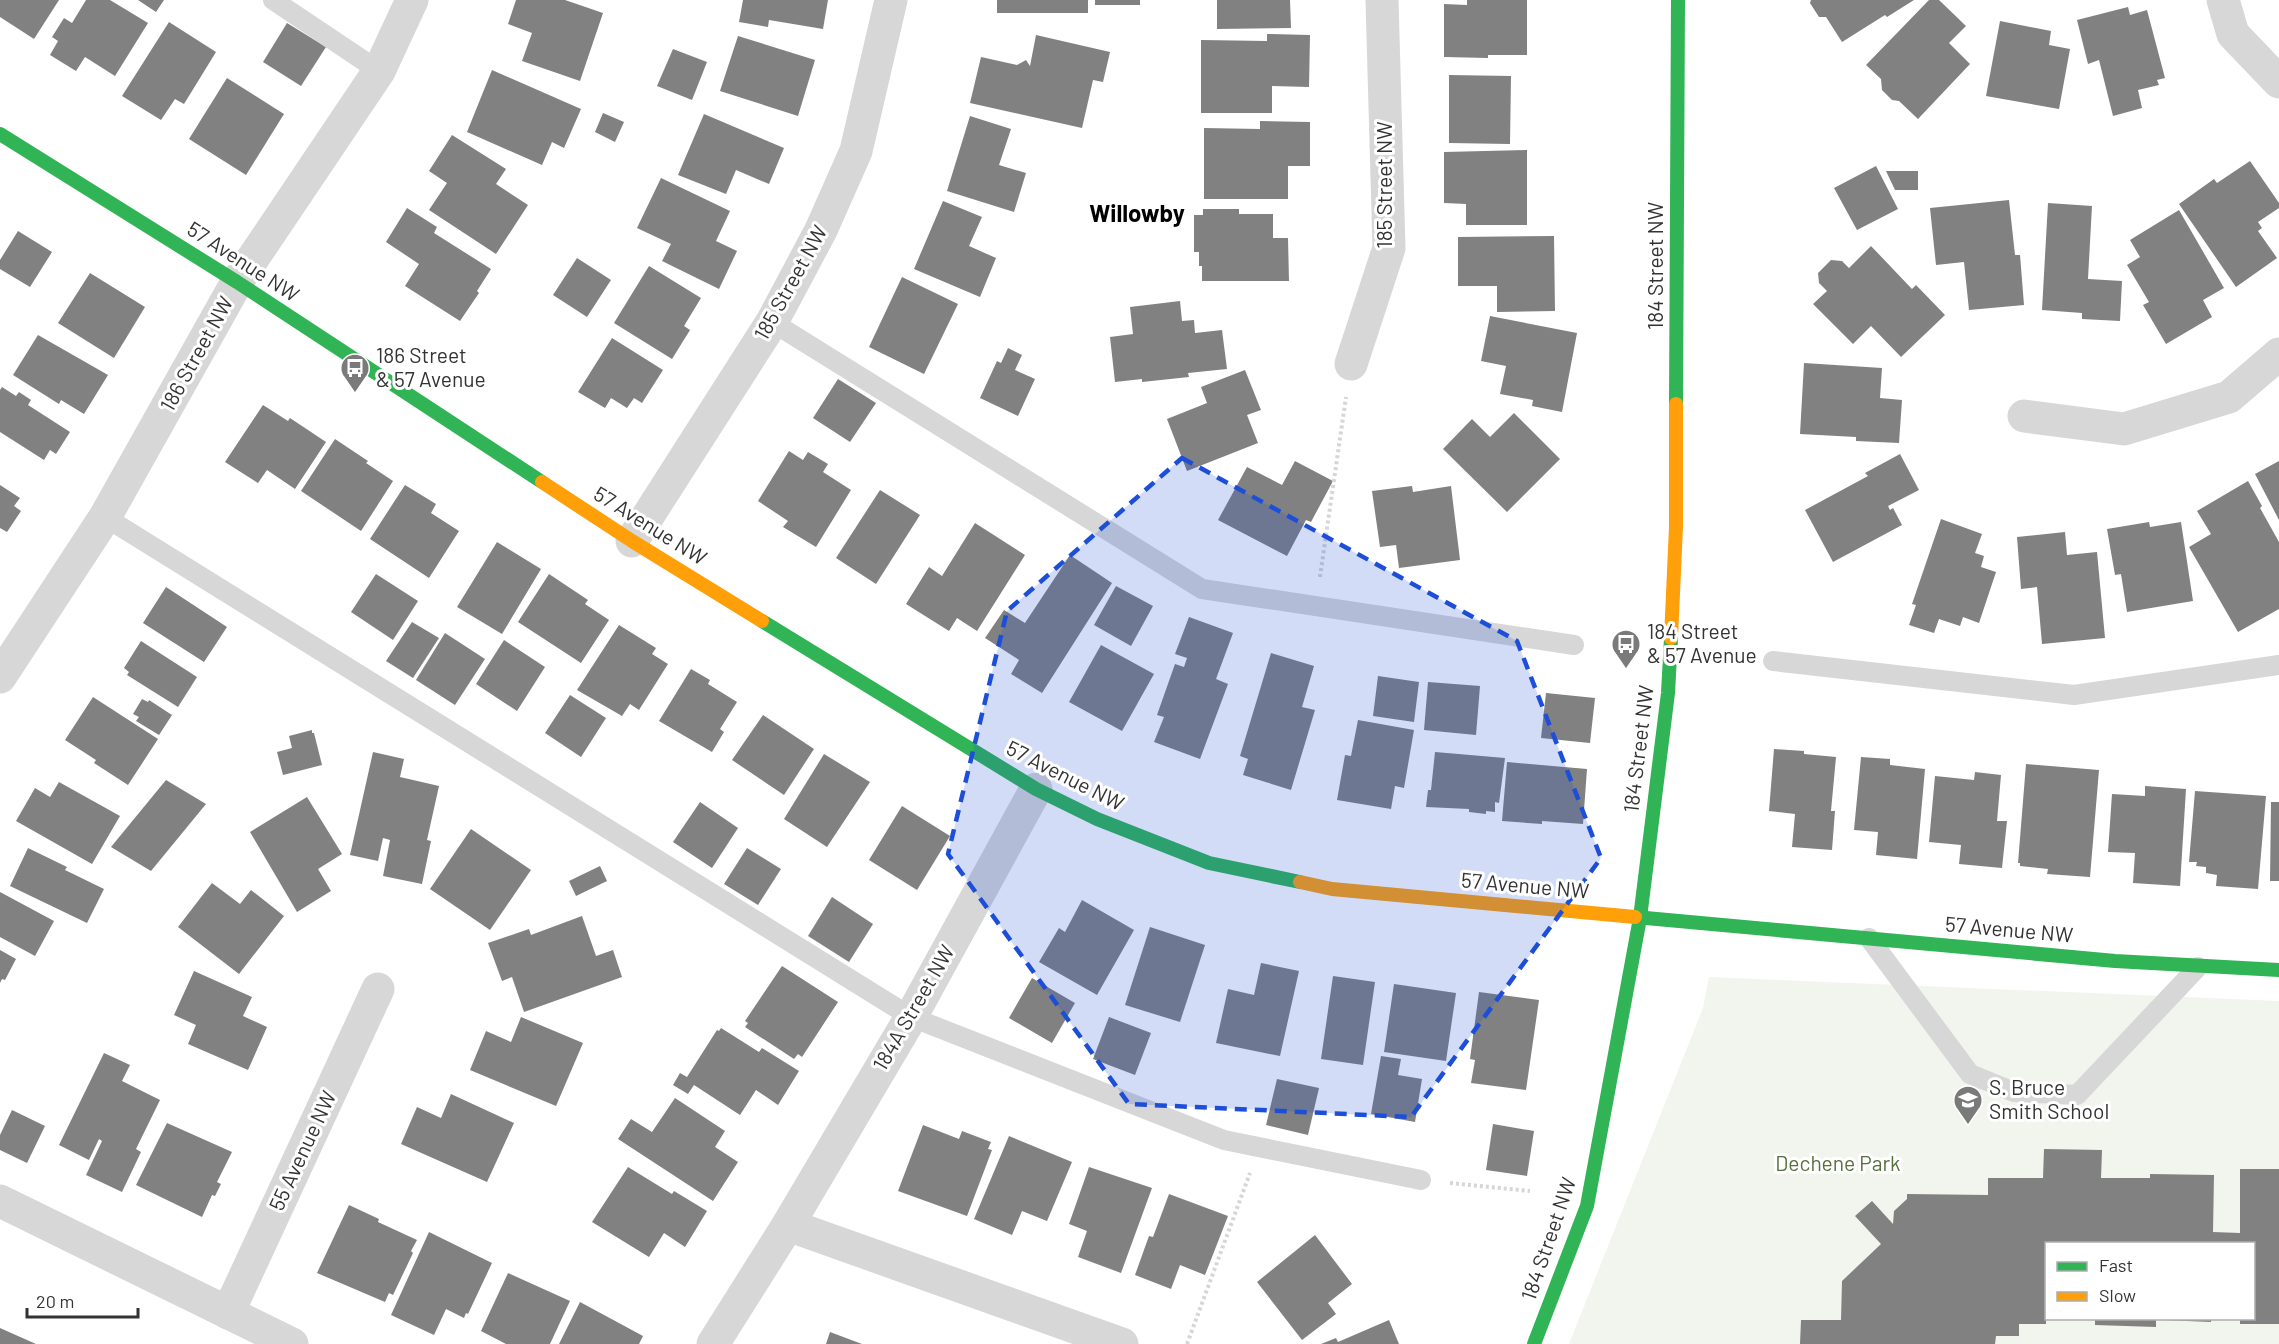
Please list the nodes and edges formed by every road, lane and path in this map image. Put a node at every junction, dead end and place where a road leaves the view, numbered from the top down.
1 (273, 0) edge
2 (412, 0) edge
3 (891, 0) edge
4 (1383, 0) edge
5 (1678, 0) edge
6 (2223, 0) edge
7 (379, 71) junction
8 (2279, 82) edge
9 (0, 134) edge
10 (237, 282) junction
11 (772, 322) junction
12 (2279, 354) edge
13 (1351, 364) joint
14 (2024, 416) dead end
15 (105, 517) junction
16 (632, 541) junction
17 (1316, 607) junction
18 (1574, 645) dead end
19 (1773, 661) dead end
20 (2279, 665) edge
21 (0, 677) edge
22 (1036, 789) junction
23 (1640, 918) junction
24 (1869, 938) junction
25 (2198, 967) junction
26 (2279, 970) edge
27 (378, 989) dead end
28 (911, 1017) junction
29 (1259, 1149) junction
30 (1421, 1180) joint
31 (1530, 1191) dead end
32 (0, 1201) edge
33 (788, 1225) junction
34 (228, 1313) junction
35 (292, 1344) edge
36 (713, 1344) edge
37 (1122, 1344) edge
38 (1187, 1344) edge
39 (1534, 1344) edge

1 - 7 lane
2 - 7 street, 186 Street NW
3 - 11 street, 185 Street NW
4 - 13 street, 185 Street NW
5 - 23 street, 184 Street NW
6 - 8 street
7 - 10 street, 186 Street NW
9 - 10 street, 57 Avenue NW
10 - 15 street, 186 Street NW
10 - 16 street, 57 Avenue NW
11 - 16 street, 185 Street NW
11 - 17 lane
12 - 14 street
13 - 17 path
15 - 21 street, 186 Street NW
15 - 28 lane
16 - 22 street, 57 Avenue NW
17 - 18 lane
19 - 20 lane
22 - 23 street, 57 Avenue NW
22 - 28 street, 184A Street NW
23 - 24 street, 57 Avenue NW
23 - 39 street, 184 Street NW
24 - 25 street, 57 Avenue NW
24 - 25 lane
25 - 26 street, 57 Avenue NW
27 - 34 street, 55 Avenue NW
28 - 29 lane
28 - 33 street, 184A Street NW
29 - 30 lane
29 - 38 path
30 - 31 path
32 - 34 street
33 - 36 street, 184A Street NW
33 - 37 street
34 - 35 street

